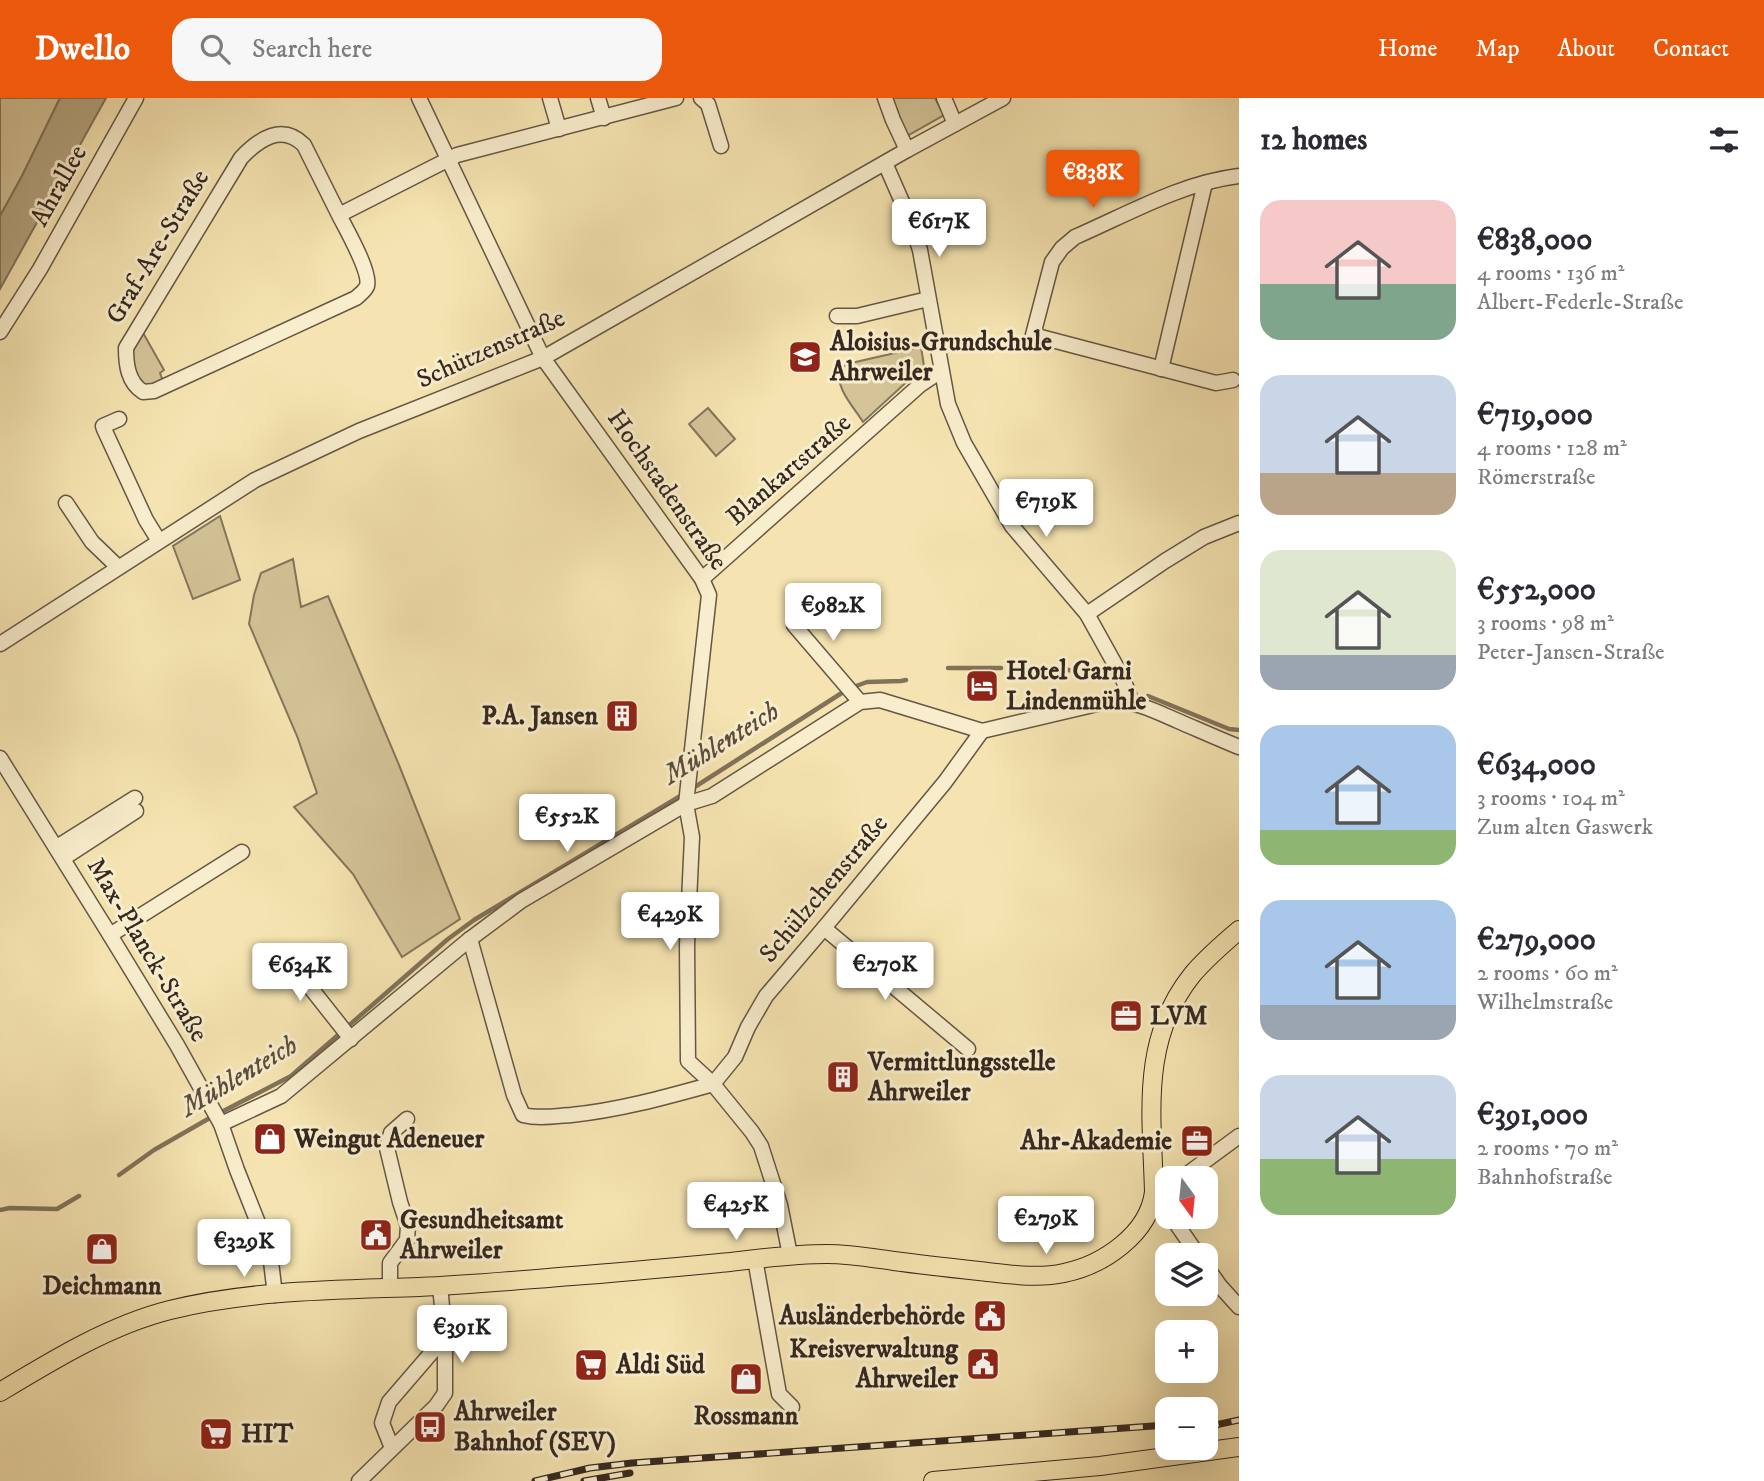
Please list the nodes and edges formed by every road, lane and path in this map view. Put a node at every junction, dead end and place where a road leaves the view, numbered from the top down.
1 (136, 98) edge
2 (419, 98) edge
3 (550, 98) edge
4 (598, 98) edge
5 (676, 98) edge
6 (701, 98) edge
7 (885, 98) edge
8 (944, 98) edge
9 (1003, 98) edge
10 (604, 118) junction
11 (955, 124) junction
12 (559, 129) junction
13 (721, 146) dead end
14 (907, 150) junction
15 (449, 159) junction
16 (885, 163) junction
17 (1239, 176) edge
18 (1205, 183) junction
19 (339, 215) junction
20 (928, 299) junction
21 (837, 316) dead end
22 (0, 332) edge
23 (543, 358) junction
24 (1161, 369) junction
25 (941, 372) junction
26 (1233, 380) dead end
27 (119, 419) dead end
28 (66, 503) dead end
29 (1239, 523) edge
30 (159, 541) junction
31 (118, 567) junction
32 (702, 579) junction
33 (1087, 614) junction
34 (794, 625) dead end
35 (0, 645) edge
36 (852, 693) junction
37 (1129, 702) junction
38 (982, 731) junction
39 (1239, 747) edge
40 (0, 758) edge
41 (687, 795) junction
42 (136, 805) dead end
43 (242, 852) dead end
44 (60, 853) junction
45 (824, 928) junction
46 (1239, 930) edge
47 (110, 935) junction
48 (470, 939) junction
49 (287, 958) dead end
50 (347, 1033) junction
51 (968, 1049) dead end
52 (713, 1084) junction
53 (218, 1118) junction
54 (407, 1119) dead end
55 (1239, 1136) edge
56 (1156, 1166) edge
57 (1198, 1166) edge
58 (1155, 1196) edge
59 (790, 1255) junction
60 (755, 1259) junction
61 (1218, 1283) edge
62 (440, 1286) junction
63 (390, 1288) junction
64 (275, 1295) junction
65 (1239, 1307) edge
66 (445, 1337) junction
67 (0, 1392) edge
68 (792, 1407) dead end
69 (1239, 1447) edge
70 (392, 1448) junction
71 (359, 1481) edge
72 (933, 1481) edge

1 - 22 street, Ahrallee
2 - 15 street, Hochstadenstraße
3 - 12 street
4 - 10 street
5 - 10 street
6 - 13 street
7 - 14 street
8 - 11 street
9 - 11 street, Schützenstraße
10 - 12 street
11 - 14 street, Schützenstraße
12 - 15 street
14 - 16 street, Schützenstraße
15 - 19 street
15 - 23 street, Hochstadenstraße
16 - 20 street
16 - 23 street, Schützenstraße
17 - 18 street
18 - 24 street
18 - 24 street
19 - 19 street, Graf-Are-Straße
20 - 21 street
20 - 25 street
23 - 30 street, Schützenstraße
23 - 32 street, Hochstadenstraße
24 - 26 street
25 - 32 street, Blankartstraße
25 - 33 street
27 - 30 street
28 - 31 street
29 - 33 street
30 - 31 street, Schützenstraße
31 - 35 street, Schützenstraße
32 - 41 street, Hochstadenstraße
33 - 37 street
34 - 36 street
36 - 38 street
36 - 41 street
37 - 38 street
37 - 39 street
38 - 45 street, Schülzchenstraße
40 - 44 street, Max-Planck-Straße
41 - 48 street
41 - 52 street, Hochstadenstraße
42 - 44 street
43 - 47 street
44 - 47 street, Max-Planck-Straße
45 - 51 street
45 - 52 street, Schülzchenstraße
46 - 56 main road
47 - 53 street, Max-Planck-Straße
48 - 50 street
48 - 52 street
49 - 50 street
50 - 53 street
52 - 59 street, Hochstadenstraße
53 - 64 street, Max-Planck-Straße
54 - 63 street
55 - 57 street
58 - 59 main road
59 - 60 main road
60 - 62 main road
60 - 68 street
61 - 65 street
62 - 63 main road
62 - 66 street
63 - 64 main road
64 - 67 main road
66 - 70 street
66 - 70 street
69 - 72 main road
70 - 71 street

